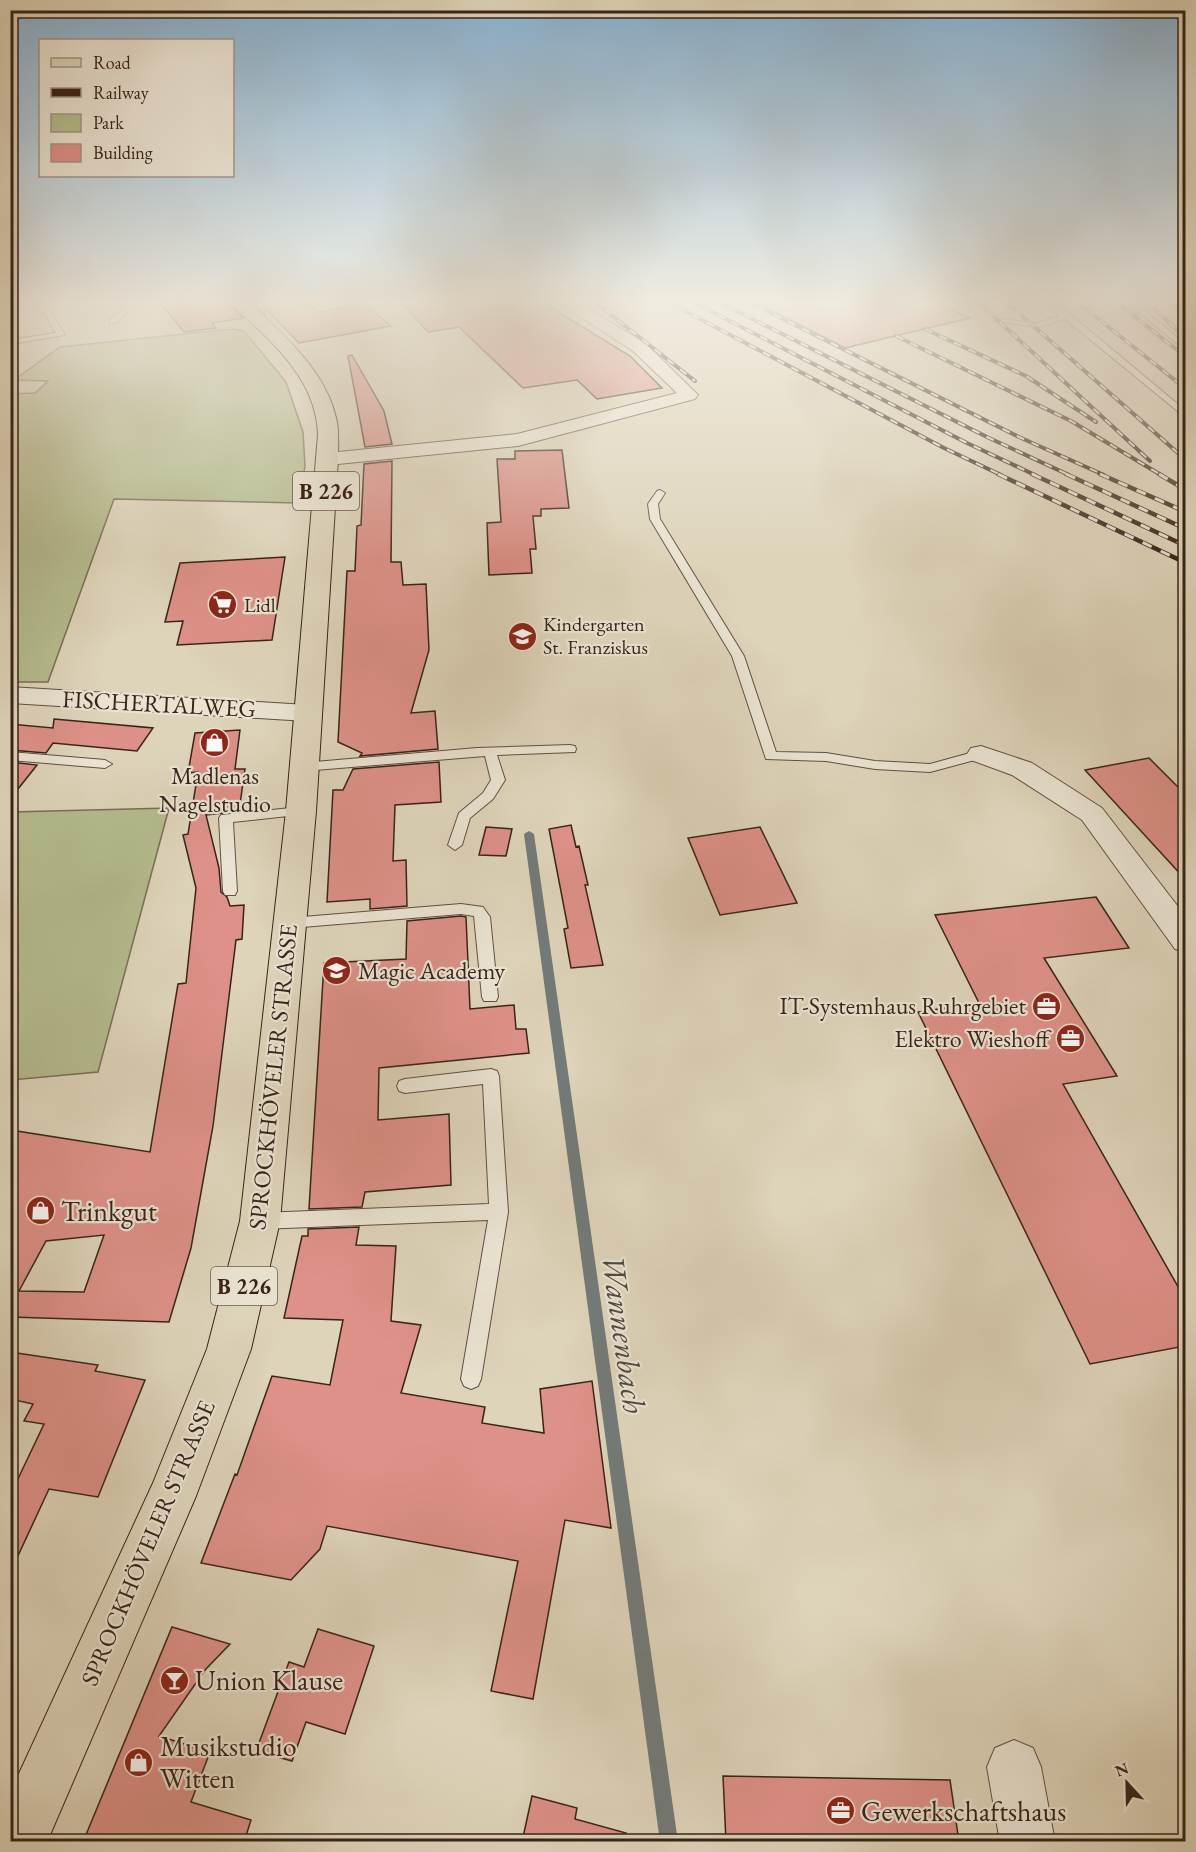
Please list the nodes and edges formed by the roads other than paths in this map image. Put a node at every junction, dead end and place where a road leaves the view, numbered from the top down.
1 (313, 386) edge
2 (680, 386) edge
3 (1150, 386) edge
4 (1185, 416) edge
5 (328, 459) junction
6 (660, 492) dead end
7 (10, 695) edge
8 (307, 713) junction
9 (570, 749) dead end
10 (490, 752) junction
11 (981, 754) joint
12 (10, 756) edge
13 (105, 764) dead end
14 (303, 767) junction
15 (300, 811) junction
16 (455, 845) dead end
17 (230, 891) dead end
18 (290, 923) junction
19 (1185, 941) edge
20 (490, 997) dead end
21 (405, 1086) dead end
22 (499, 1212) junction
23 (260, 1221) junction
24 (471, 1379) dead end
25 (1014, 1767) dead end
26 (18, 1842) edge
27 (1028, 1842) edge

1 - 5 main road, SPROCKHÖVELER STRASSE / B 226
2 - 5 street
3 - 4 lane
5 - 8 main road, SPROCKHÖVELER STRASSE / B 226
6 - 11 lane
7 - 8 street, FISCHERTALWEG
8 - 14 main road, SPROCKHÖVELER STRASSE / B 226
9 - 10 lane
10 - 14 lane
10 - 16 lane
11 - 19 street
12 - 13 lane
14 - 15 main road, SPROCKHÖVELER STRASSE / B 226
15 - 17 lane
15 - 18 main road, SPROCKHÖVELER STRASSE / B 226
18 - 20 lane
18 - 23 main road, SPROCKHÖVELER STRASSE / B 226
21 - 22 lane
22 - 23 lane
22 - 24 lane
23 - 26 main road, SPROCKHÖVELER STRASSE / B 226
25 - 27 street

